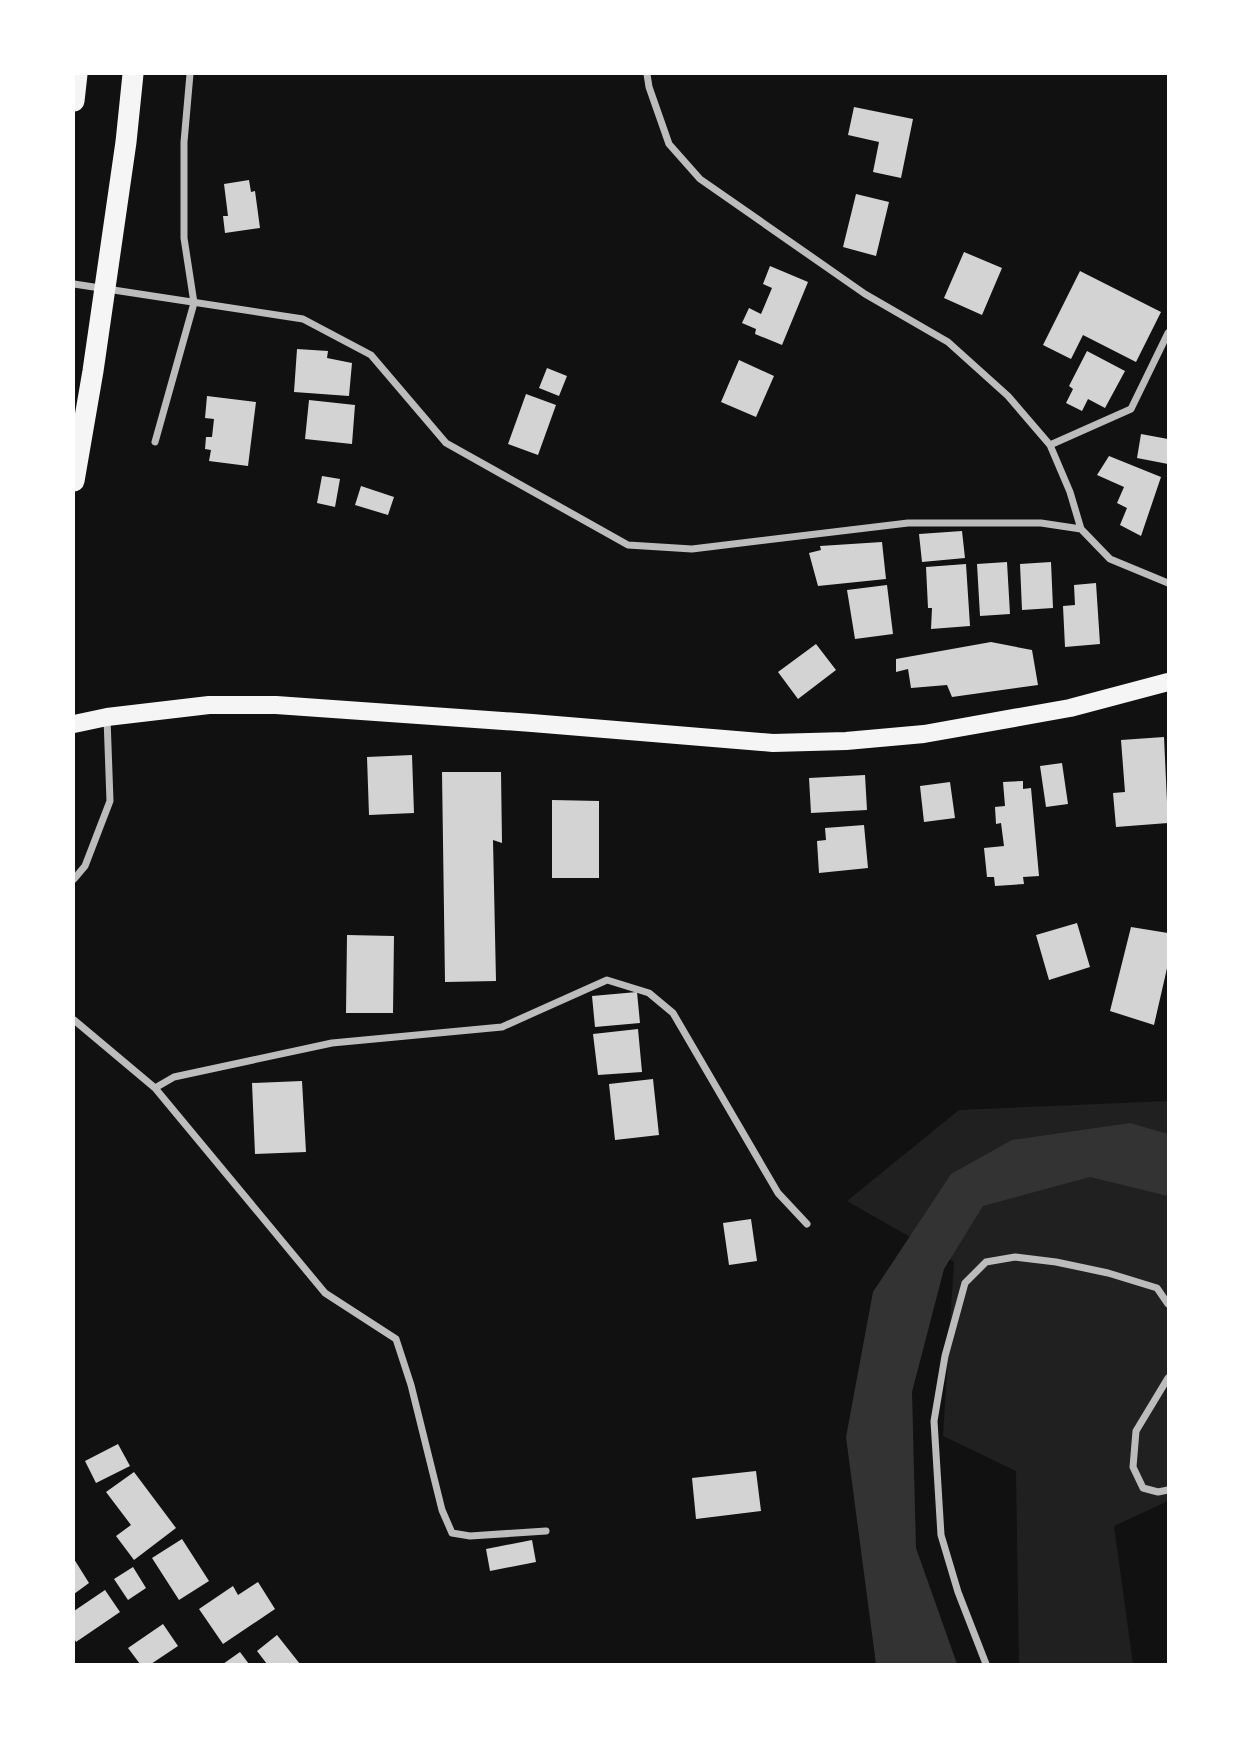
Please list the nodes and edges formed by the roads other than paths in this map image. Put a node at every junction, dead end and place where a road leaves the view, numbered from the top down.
1 (77, 74) edge
2 (133, 74) edge
3 (190, 74) edge
4 (648, 74) edge
5 (74, 101) edge
6 (74, 284) edge
7 (194, 303) junction
8 (1168, 333) edge
9 (155, 442) dead end
10 (1050, 445) junction
11 (74, 481) edge
12 (1081, 529) junction
13 (1168, 583) edge
14 (1168, 682) edge
15 (107, 717) junction
16 (74, 724) edge
17 (74, 879) edge
18 (74, 1020) edge
19 (155, 1088) junction
20 (807, 1224) dead end
21 (1168, 1304) edge
22 (1168, 1378) edge
23 (1168, 1490) edge
24 (547, 1531) dead end
25 (986, 1664) edge

1 - 5 highway
2 - 11 highway
3 - 7 street
4 - 10 street
6 - 7 street
7 - 9 street
7 - 12 street
8 - 10 street
10 - 12 street
12 - 13 street
14 - 15 main road
15 - 16 main road
15 - 17 street
18 - 19 street
19 - 20 street
19 - 24 street
21 - 25 street
22 - 23 street

